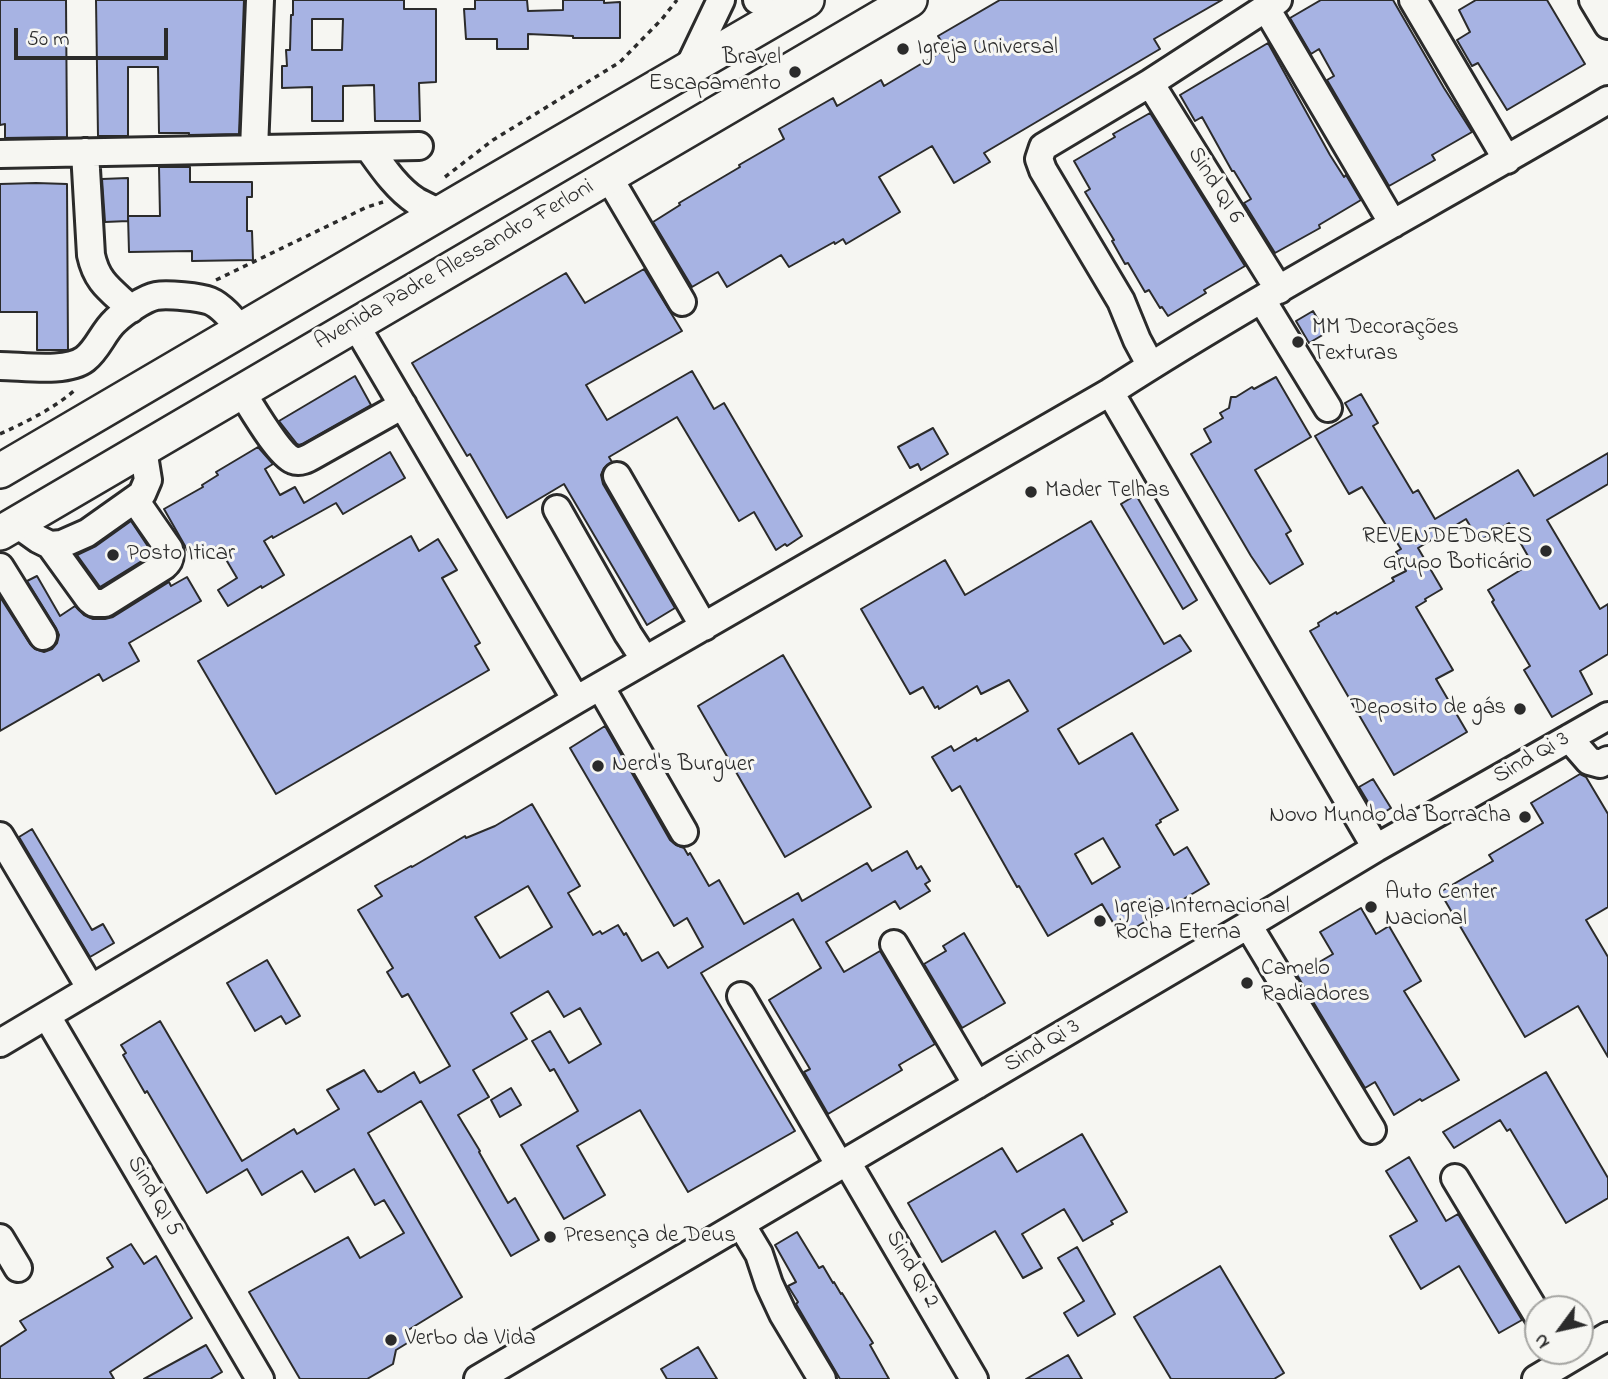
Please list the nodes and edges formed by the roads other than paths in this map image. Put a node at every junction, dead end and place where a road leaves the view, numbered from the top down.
1 (260, 0) edge
2 (721, 0) edge
3 (757, 0) edge
4 (910, 0) edge
5 (1413, 0) edge
6 (1593, 0) edge
7 (1272, 4) edge
8 (799, 5) edge
9 (1608, 25) edge
10 (688, 69) junction
11 (1150, 83) junction
12 (1608, 100) edge
13 (419, 146) dead end
14 (368, 147) junction
15 (254, 149) junction
16 (85, 152) junction
17 (0, 154) edge
18 (1507, 160) junction
19 (608, 176) junction
20 (449, 197) junction
21 (1392, 224) junction
22 (408, 233) junction
23 (491, 245) junction
24 (440, 276) junction
25 (1270, 295) junction
26 (682, 302) dead end
27 (131, 309) junction
28 (355, 324) junction
29 (241, 330) junction
30 (0, 366) edge
31 (1151, 366) junction
32 (241, 391) junction
33 (1110, 393) junction
34 (403, 405) junction
35 (1328, 408) dead end
36 (143, 449) junction
37 (0, 471) edge
38 (617, 476) dead end
39 (135, 500) junction
40 (557, 509) dead end
41 (8, 528) edge
42 (50, 545) junction
43 (0, 567) edge
44 (704, 626) junction
45 (43, 636) dead end
46 (645, 660) junction
47 (600, 686) junction
48 (576, 700) junction
49 (1608, 716) edge
50 (1569, 738) junction
51 (1608, 760) edge
52 (684, 832) dead end
53 (0, 836) edge
54 (1376, 848) junction
55 (1248, 925) junction
56 (894, 944) dead end
57 (91, 989) junction
58 (741, 996) dead end
59 (47, 1016) junction
60 (0, 1043) edge
61 (977, 1086) junction
62 (1372, 1130) dead end
63 (843, 1164) junction
64 (1455, 1178) dead end
65 (741, 1224) junction
66 (0, 1238) edge
67 (18, 1268) dead end
68 (1526, 1295) edge
69 (1552, 1365) edge
70 (968, 1377) edge
71 (260, 1379) edge
72 (478, 1379) edge
73 (822, 1379) edge
74 (1536, 1379) edge

1 - 15 street
2 - 10 street
3 - 8 street
4 - 19 main road, Avenida Padre Alessandro Ferloni
5 - 18 street
6 - 9 street
7 - 11 street
7 - 21 street
8 - 10 main road
10 - 20 main road
11 - 25 street, Sind QI 6
11 - 31 street
12 - 18 street
13 - 14 street
14 - 15 street
14 - 20 street
15 - 16 street
16 - 17 street
16 - 27 street
18 - 21 street
19 - 23 main road, Avenida Padre Alessandro Ferloni
19 - 26 street
20 - 22 main road
20 - 23 main road
21 - 25 street
22 - 24 main road
22 - 29 main road
23 - 24 main road, Avenida Padre Alessandro Ferloni
24 - 28 main road, Avenida Padre Alessandro Ferloni
25 - 31 street
25 - 35 street, Sind QI 6
27 - 29 street
27 - 30 street
28 - 32 main road, Avenida Padre Alessandro Ferloni
28 - 34 street
29 - 37 main road
31 - 33 street
32 - 34 street
32 - 36 main road, Avenida Padre Alessandro Ferloni
33 - 44 street
33 - 54 street
34 - 48 street
36 - 39 street
36 - 41 main road, Avenida Padre Alessandro Ferloni
38 - 44 street
39 - 42 street
39 - 42 street
40 - 46 street
41 - 42 street
43 - 45 street
44 - 46 street
46 - 47 street
47 - 48 street
47 - 52 street
48 - 57 street
49 - 50 street, Sind Qi 3
50 - 51 street
50 - 54 street, Sind Qi 3
53 - 57 street
54 - 55 street, Sind Qi 3
55 - 61 street, Sind Qi 3
55 - 62 street
56 - 61 street
57 - 59 street
58 - 63 street, Sind Qi 2
59 - 60 street
59 - 71 street, Sind QI 5
61 - 63 street, Sind Qi 3
63 - 65 street, Sind Qi 3
63 - 70 street, Sind Qi 2
64 - 68 street
65 - 72 street, Sind Qi 3
65 - 73 street
66 - 67 street
69 - 74 street

